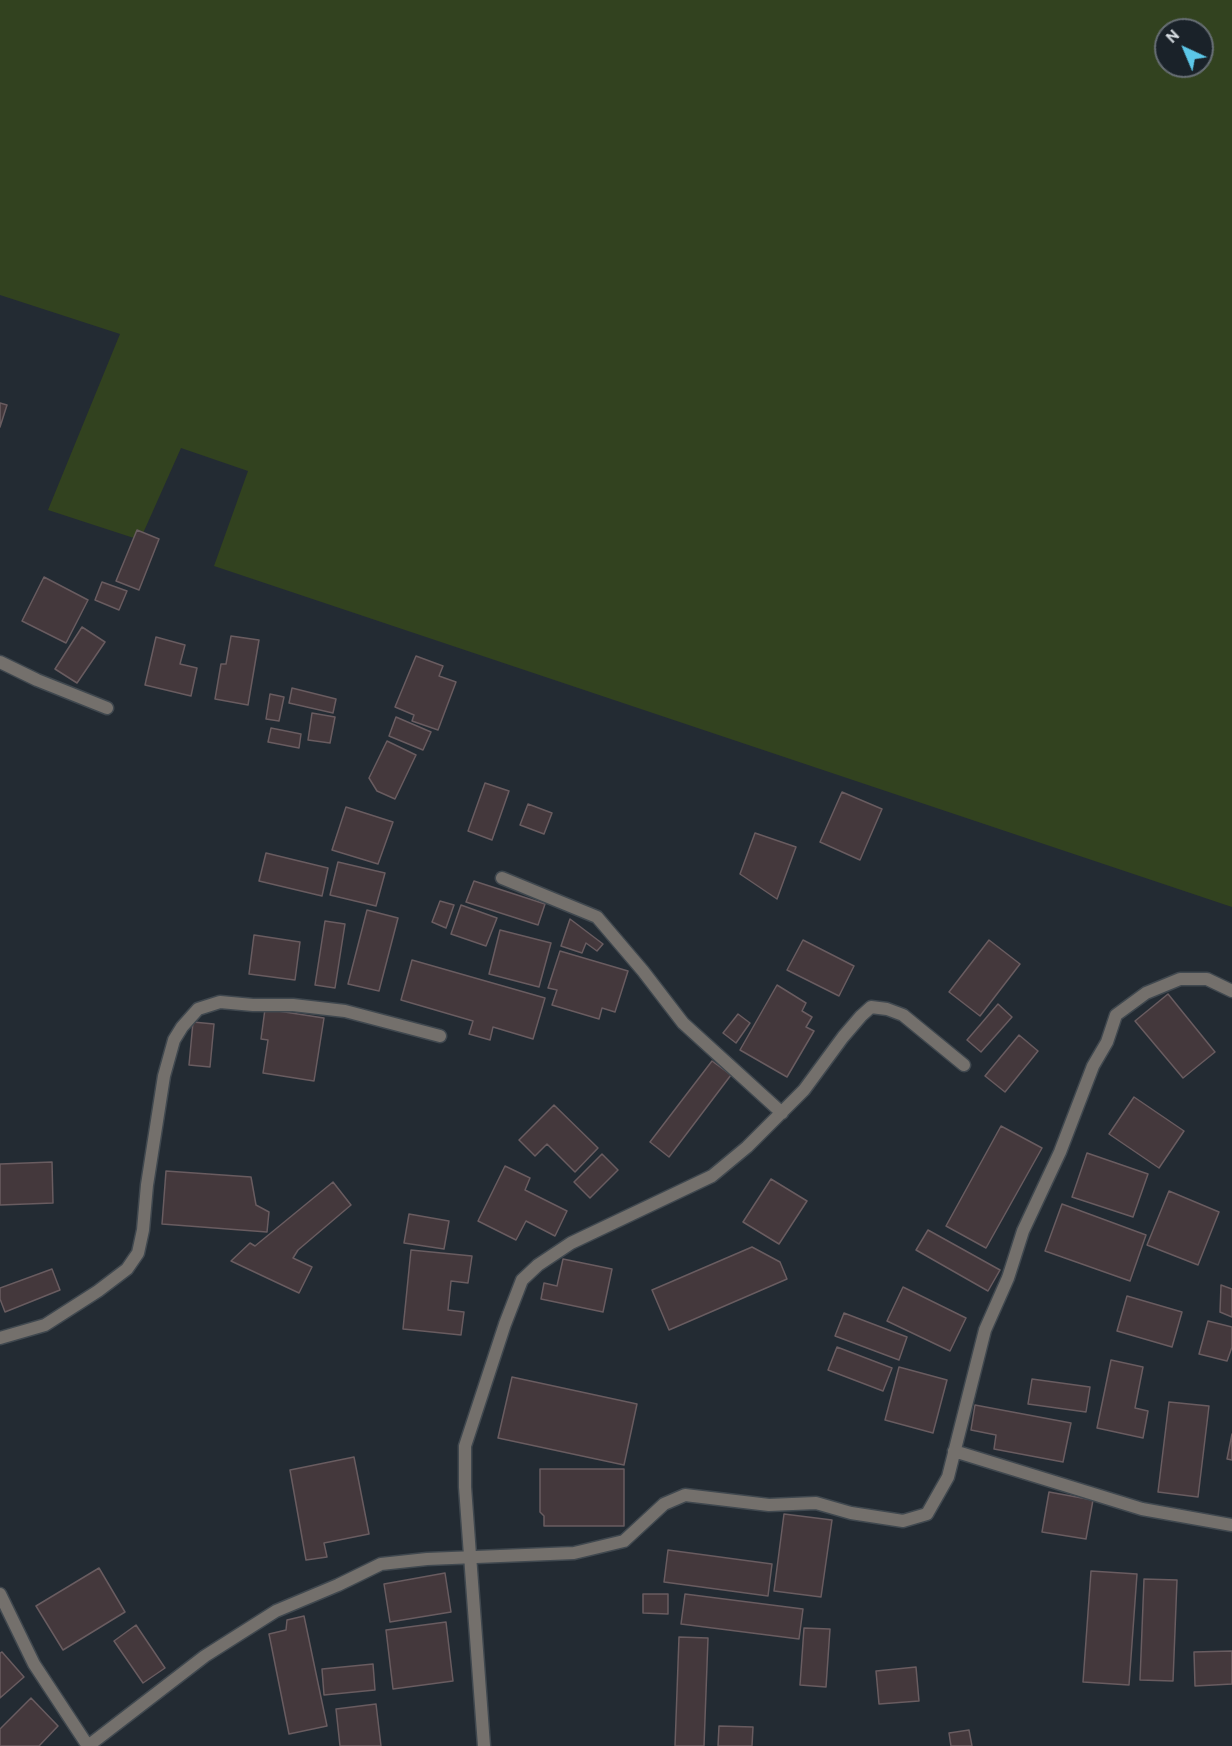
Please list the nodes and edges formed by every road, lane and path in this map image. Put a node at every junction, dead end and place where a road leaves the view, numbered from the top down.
1 (0, 662) edge
2 (107, 708) dead end
3 (502, 878) dead end
4 (1232, 991) edge
5 (440, 1036) dead end
6 (964, 1065) dead end
7 (782, 1113) junction
8 (0, 1338) edge
9 (954, 1451) junction
10 (1232, 1525) edge
11 (471, 1557) junction
12 (0, 1594) edge
13 (88, 1746) edge
14 (484, 1746) edge

1 - 2 street
3 - 7 street
4 - 9 street
5 - 8 street
6 - 7 street
7 - 11 street
9 - 10 street
9 - 11 street
11 - 13 street
11 - 14 street
12 - 13 street

